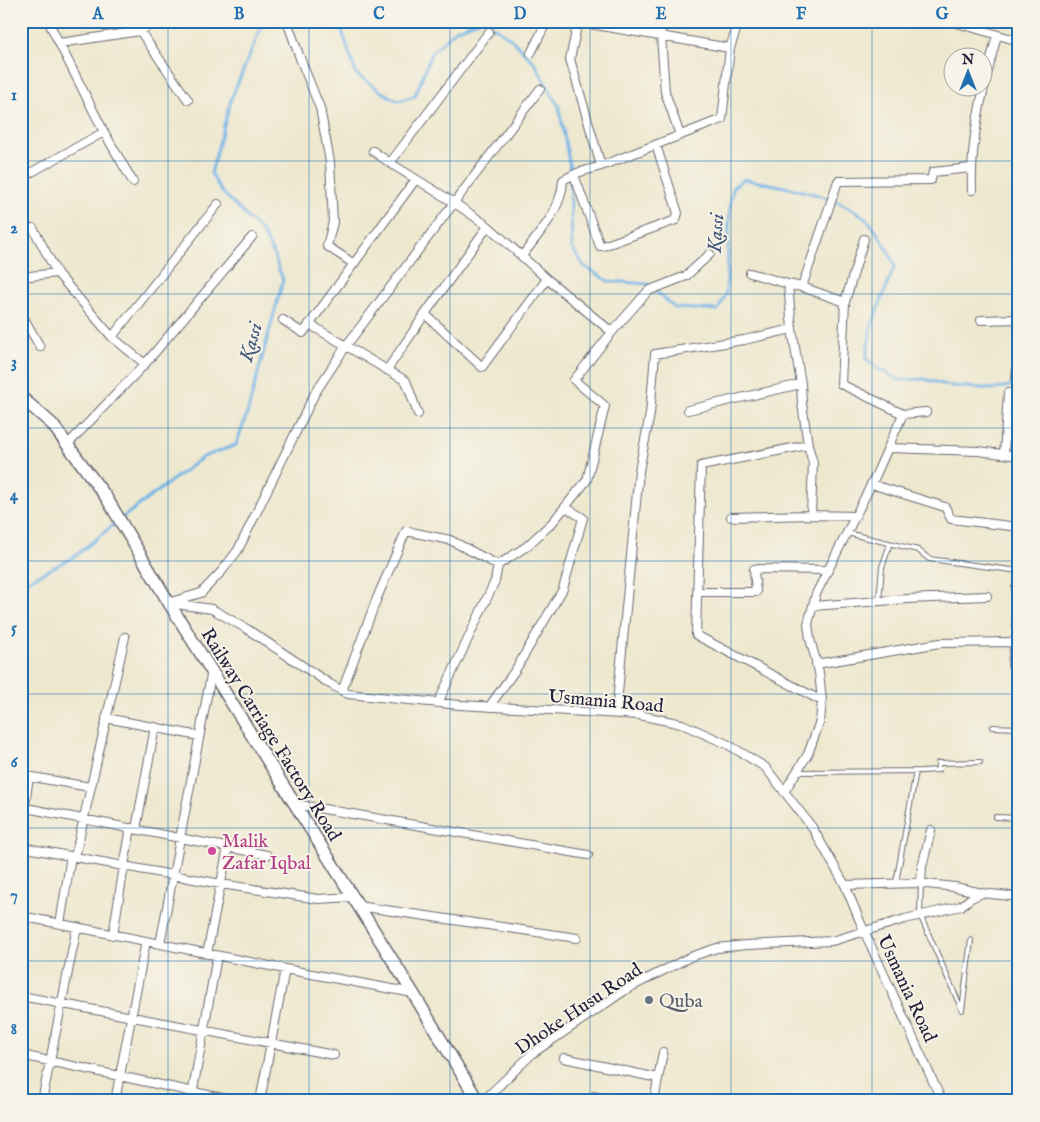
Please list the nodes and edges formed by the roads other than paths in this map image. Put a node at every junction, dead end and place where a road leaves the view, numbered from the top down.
1 (48, 21) edge
2 (158, 21) edge
3 (288, 21) edge
4 (547, 21) edge
5 (660, 21) edge
6 (739, 21) edge
7 (950, 21) edge
8 (577, 22) edge
9 (140, 31) junction
10 (489, 32) dead end
11 (997, 34) junction
12 (662, 37) junction
13 (1019, 41) edge
14 (60, 43) junction
15 (730, 48) junction
16 (531, 53) dead end
17 (540, 89) dead end
18 (188, 100) dead end
19 (104, 132) junction
20 (680, 135) junction
21 (656, 145) junction
22 (374, 151) dead end
23 (390, 163) junction
24 (601, 166) junction
25 (971, 168) junction
26 (21, 178) edge
27 (569, 178) junction
28 (416, 179) junction
29 (132, 182) dead end
30 (972, 190) dead end
31 (453, 202) junction
32 (218, 204) dead end
33 (488, 226) junction
34 (33, 228) dead end
35 (252, 237) dead end
36 (864, 239) dead end
37 (710, 254) dead end
38 (522, 256) junction
39 (354, 264) junction
40 (57, 273) junction
41 (750, 273) dead end
42 (21, 277) edge
43 (547, 279) junction
44 (788, 284) junction
45 (802, 286) junction
46 (845, 302) junction
47 (21, 313) edge
48 (425, 314) junction
49 (1019, 319) edge
50 (283, 320) dead end
51 (981, 320) dead end
52 (309, 324) junction
53 (792, 329) junction
54 (612, 332) junction
55 (112, 337) junction
56 (1019, 338) edge
57 (346, 346) junction
58 (40, 347) dead end
59 (145, 364) junction
60 (387, 370) junction
61 (1016, 379) dead end
62 (801, 384) junction
63 (1008, 393) dead end
64 (21, 397) edge
65 (688, 410) dead end
66 (926, 412) dead end
67 (418, 414) dead end
68 (903, 414) junction
69 (68, 444) junction
70 (808, 445) junction
71 (888, 448) junction
72 (1004, 454) junction
73 (1019, 456) edge
74 (871, 484) junction
75 (565, 507) junction
76 (811, 515) junction
77 (855, 516) junction
78 (731, 517) dead end
79 (1019, 527) edge
80 (847, 533) junction
81 (890, 544) junction
82 (498, 565) junction
83 (828, 570) junction
84 (1019, 573) edge
85 (698, 592) junction
86 (987, 596) dead end
87 (879, 601) junction
88 (169, 602) junction
89 (813, 606) junction
90 (125, 637) dead end
91 (1015, 642) junction
92 (816, 664) junction
93 (1019, 666) edge
94 (212, 670) junction
95 (342, 691) junction
96 (822, 701) junction
97 (438, 703) junction
98 (489, 707) junction
99 (616, 714) junction
100 (106, 718) junction
101 (155, 727) junction
102 (993, 727) dead end
103 (1019, 728) edge
104 (199, 736) junction
105 (980, 762) dead end
106 (916, 771) junction
107 (797, 772) junction
108 (25, 776) edge
109 (1019, 786) edge
110 (90, 787) junction
111 (784, 792) junction
112 (295, 804) junction
113 (23, 807) edge
114 (996, 817) dead end
115 (1018, 818) edge
116 (83, 819) junction
117 (134, 829) junction
118 (931, 830) dead end
119 (21, 834) edge
120 (179, 838) junction
121 (21, 847) edge
122 (228, 847) junction
123 (267, 854) dead end
124 (588, 855) dead end
125 (73, 857) junction
126 (124, 866) junction
127 (172, 875) junction
128 (896, 883) junction
129 (921, 883) junction
130 (221, 884) junction
131 (845, 885) junction
132 (982, 892) junction
133 (1019, 897) edge
134 (355, 902) junction
135 (920, 915) junction
136 (21, 916) edge
137 (60, 924) junction
138 (77, 927) junction
139 (864, 931) junction
140 (113, 935) junction
141 (577, 938) dead end
142 (971, 940) dead end
143 (146, 941) junction
144 (160, 944) junction
145 (207, 954) junction
146 (217, 956) junction
147 (285, 969) junction
148 (413, 993) junction
149 (21, 996) edge
150 (62, 1004) junction
151 (131, 1017) junction
152 (204, 1030) junction
153 (271, 1043) junction
154 (663, 1052) dead end
155 (21, 1054) edge
156 (334, 1055) dead end
157 (564, 1058) dead end
158 (50, 1061) junction
159 (120, 1076) junction
160 (658, 1078) junction
161 (192, 1091) junction
162 (594, 1096) dead end
163 (42, 1101) edge
164 (115, 1101) edge
165 (191, 1101) edge
166 (236, 1101) edge
167 (260, 1101) edge
168 (478, 1101) edge
169 (484, 1101) edge
170 (614, 1101) edge
171 (654, 1101) edge
172 (942, 1101) edge

1 - 14 street
2 - 9 street
3 - 39 street
4 - 16 street
5 - 12 street
6 - 15 street
7 - 11 street
8 - 12 street
8 - 24 street
9 - 14 street
9 - 18 street
10 - 23 street
11 - 13 street
11 - 25 street
12 - 15 street
12 - 20 street
14 - 19 street
15 - 20 street
17 - 31 street
19 - 26 street
19 - 29 street
20 - 21 street
21 - 24 street
21 - 27 street
22 - 23 street
23 - 28 street
24 - 27 street
25 - 30 street
25 - 45 street
27 - 38 street
28 - 31 street
28 - 39 street
31 - 33 street
31 - 57 street
32 - 55 street
33 - 38 street
33 - 48 street
34 - 40 street
35 - 59 street
36 - 46 street
37 - 54 street
38 - 43 street
39 - 52 street
40 - 42 street
40 - 55 street
41 - 44 street
43 - 48 street
43 - 54 street
44 - 45 street
44 - 53 street
45 - 46 street
46 - 68 street
47 - 58 street
48 - 60 street
49 - 51 street
50 - 52 street
52 - 57 street
53 - 62 street
53 - 99 street
54 - 75 street
55 - 59 street
56 - 61 street
57 - 60 street
57 - 88 street
59 - 69 street
60 - 67 street
62 - 65 street
62 - 70 street
63 - 72 street
64 - 69 main road, Railway Carriage Factory Road
66 - 68 street
68 - 71 street
69 - 88 main road, Railway Carriage Factory Road
70 - 76 street
70 - 85 street
71 - 72 street
71 - 74 street
72 - 73 street
74 - 77 street
74 - 79 street
75 - 82 street
75 - 98 street
76 - 77 street
76 - 78 street
77 - 80 street
80 - 81 lane
80 - 83 street
81 - 84 lane
81 - 87 lane
82 - 95 street
82 - 97 street
83 - 85 street
83 - 89 street
84 - 91 lane
85 - 96 street
86 - 87 street
87 - 89 street
88 - 94 main road, Railway Carriage Factory Road
88 - 95 street, Usmania Road
89 - 92 street
90 - 100 street
91 - 92 street
91 - 93 street
92 - 96 street
94 - 104 street
94 - 112 main road, Railway Carriage Factory Road
95 - 97 street, Usmania Road
96 - 107 street
97 - 98 street, Usmania Road
98 - 99 street, Usmania Road
99 - 111 street, Usmania Road
100 - 101 street
100 - 110 street
101 - 104 street
101 - 117 street
102 - 103 lane
104 - 120 street
105 - 106 lane
106 - 107 lane
106 - 128 lane
107 - 111 street
108 - 110 street
108 - 113 street
109 - 115 lane
110 - 116 street
111 - 131 street, Usmania Road
112 - 124 street
112 - 134 main road, Railway Carriage Factory Road
113 - 116 street
113 - 119 street
114 - 115 lane
116 - 117 street
116 - 125 street
117 - 120 street
117 - 126 street
118 - 129 street
120 - 122 street
120 - 127 street
121 - 125 street
122 - 123 street
122 - 130 street
125 - 126 street
125 - 137 street
126 - 127 street
126 - 140 street
127 - 130 street
127 - 144 street
128 - 129 street
128 - 131 street
129 - 132 street
129 - 135 lane
130 - 134 street
130 - 145 street
131 - 139 street, Usmania Road
132 - 133 street
132 - 135 street, Dhoke Husu Road
134 - 141 street
134 - 148 main road, Railway Carriage Factory Road
135 - 139 street, Dhoke Husu Road
135 - 142 lane
136 - 137 street
137 - 138 street
138 - 140 street
138 - 150 street
139 - 169 street, Dhoke Husu Road
139 - 172 street, Usmania Road
140 - 143 street
143 - 144 street
143 - 151 street
144 - 145 street
145 - 146 street
146 - 147 street
146 - 152 street
147 - 148 street
147 - 153 street
148 - 168 main road, Railway Carriage Factory Road
149 - 150 street
150 - 151 street
150 - 158 street
151 - 152 street
151 - 159 street
152 - 153 street
152 - 161 street
153 - 156 street
153 - 167 street
154 - 160 street
155 - 158 street
157 - 160 street
158 - 159 street
158 - 163 street
159 - 161 street
159 - 164 street
160 - 171 street
161 - 165 street
161 - 166 street
162 - 170 street

